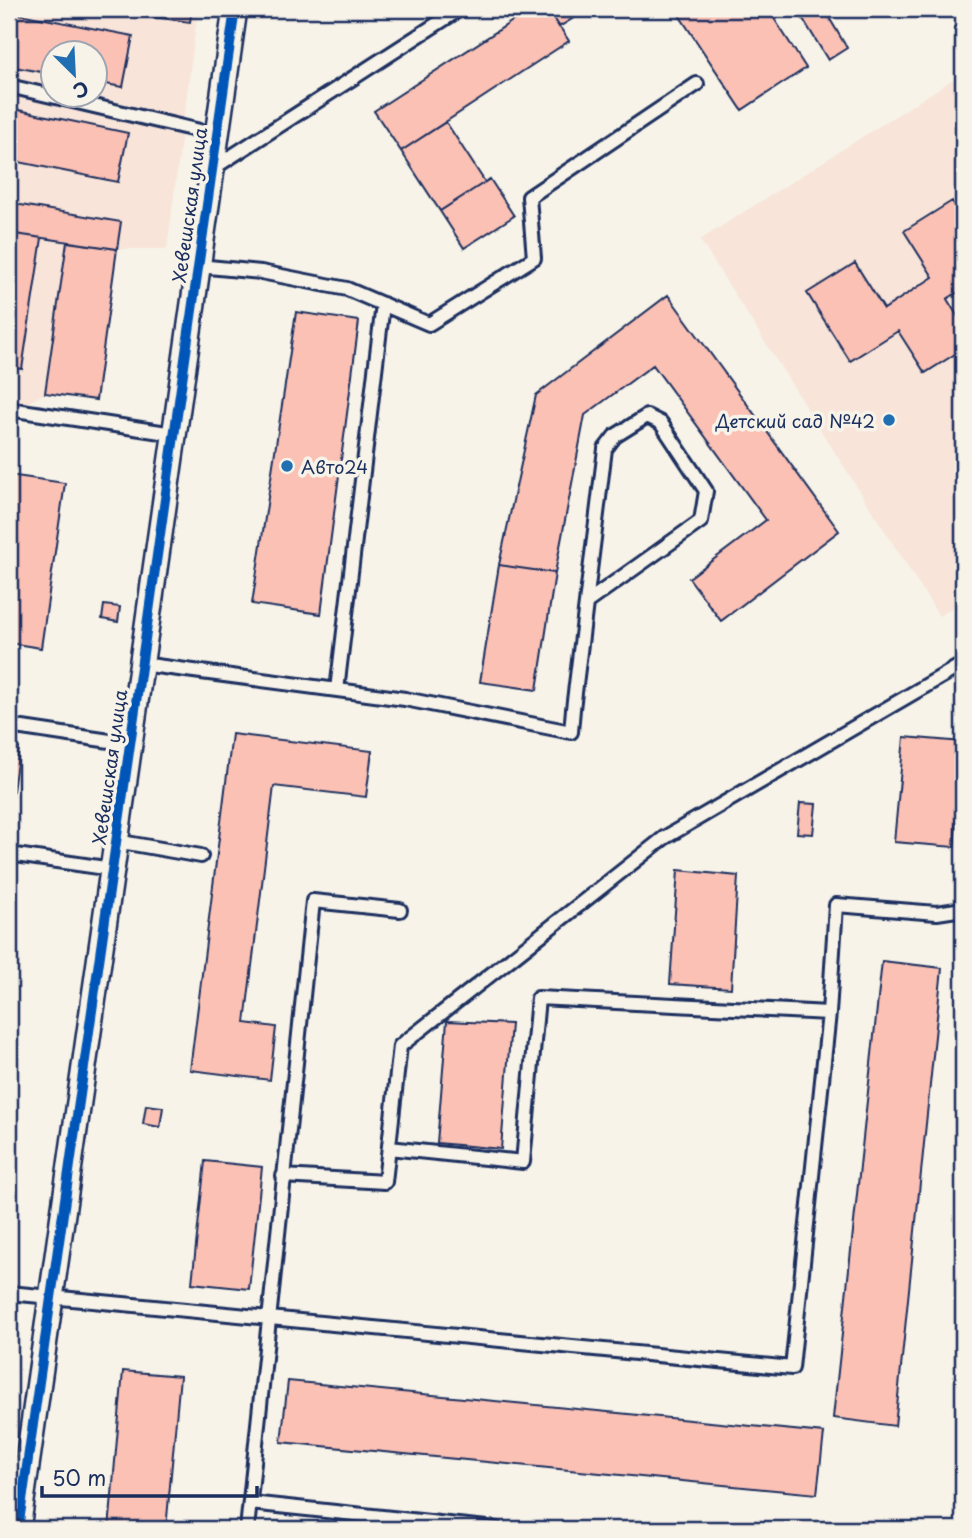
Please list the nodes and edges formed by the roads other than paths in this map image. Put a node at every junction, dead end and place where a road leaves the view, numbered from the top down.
1 (235, 9) edge
2 (460, 9) edge
3 (697, 84) dead end
4 (9, 86) edge
5 (217, 135) junction
6 (212, 170) junction
7 (198, 265) junction
8 (383, 304) junction
9 (9, 409) edge
10 (174, 434) junction
11 (587, 602) junction
12 (141, 664) junction
13 (963, 668) edge
14 (337, 690) junction
15 (9, 726) edge
16 (130, 744) junction
17 (116, 841) junction
18 (9, 854) edge
19 (201, 856) dead end
20 (112, 869) junction
21 (963, 909) edge
22 (400, 910) dead end
23 (829, 1013) junction
24 (389, 1148) junction
25 (283, 1176) junction
26 (9, 1293) edge
27 (51, 1298) junction
28 (268, 1318) junction
29 (250, 1503) junction
30 (464, 1528) edge
31 (18, 1529) edge
32 (247, 1529) edge
33 (496, 1529) edge

1 - 5 street, Хевешская улица
2 - 6 lane
3 - 8 lane
4 - 5 lane
5 - 6 street, Хевешская улица
6 - 7 street, Хевешская улица
7 - 8 lane
7 - 10 street, Хевешская улица
8 - 14 lane
9 - 10 lane
10 - 12 street, Хевешская улица
11 - 11 lane
11 - 14 lane
12 - 14 lane
12 - 16 street, Хевешская улица
13 - 24 lane
15 - 16 lane
16 - 17 street, Хевешская улица
17 - 19 lane
17 - 20 street, Хевешская улица
18 - 20 lane
20 - 27 street, Хевешская улица
21 - 23 lane
22 - 25 lane
23 - 24 lane
23 - 28 lane
24 - 25 lane
25 - 28 lane
26 - 27 lane
27 - 28 lane
27 - 31 street, Хевешская улица
28 - 29 lane
29 - 30 lane
29 - 32 lane
30 - 33 lane

